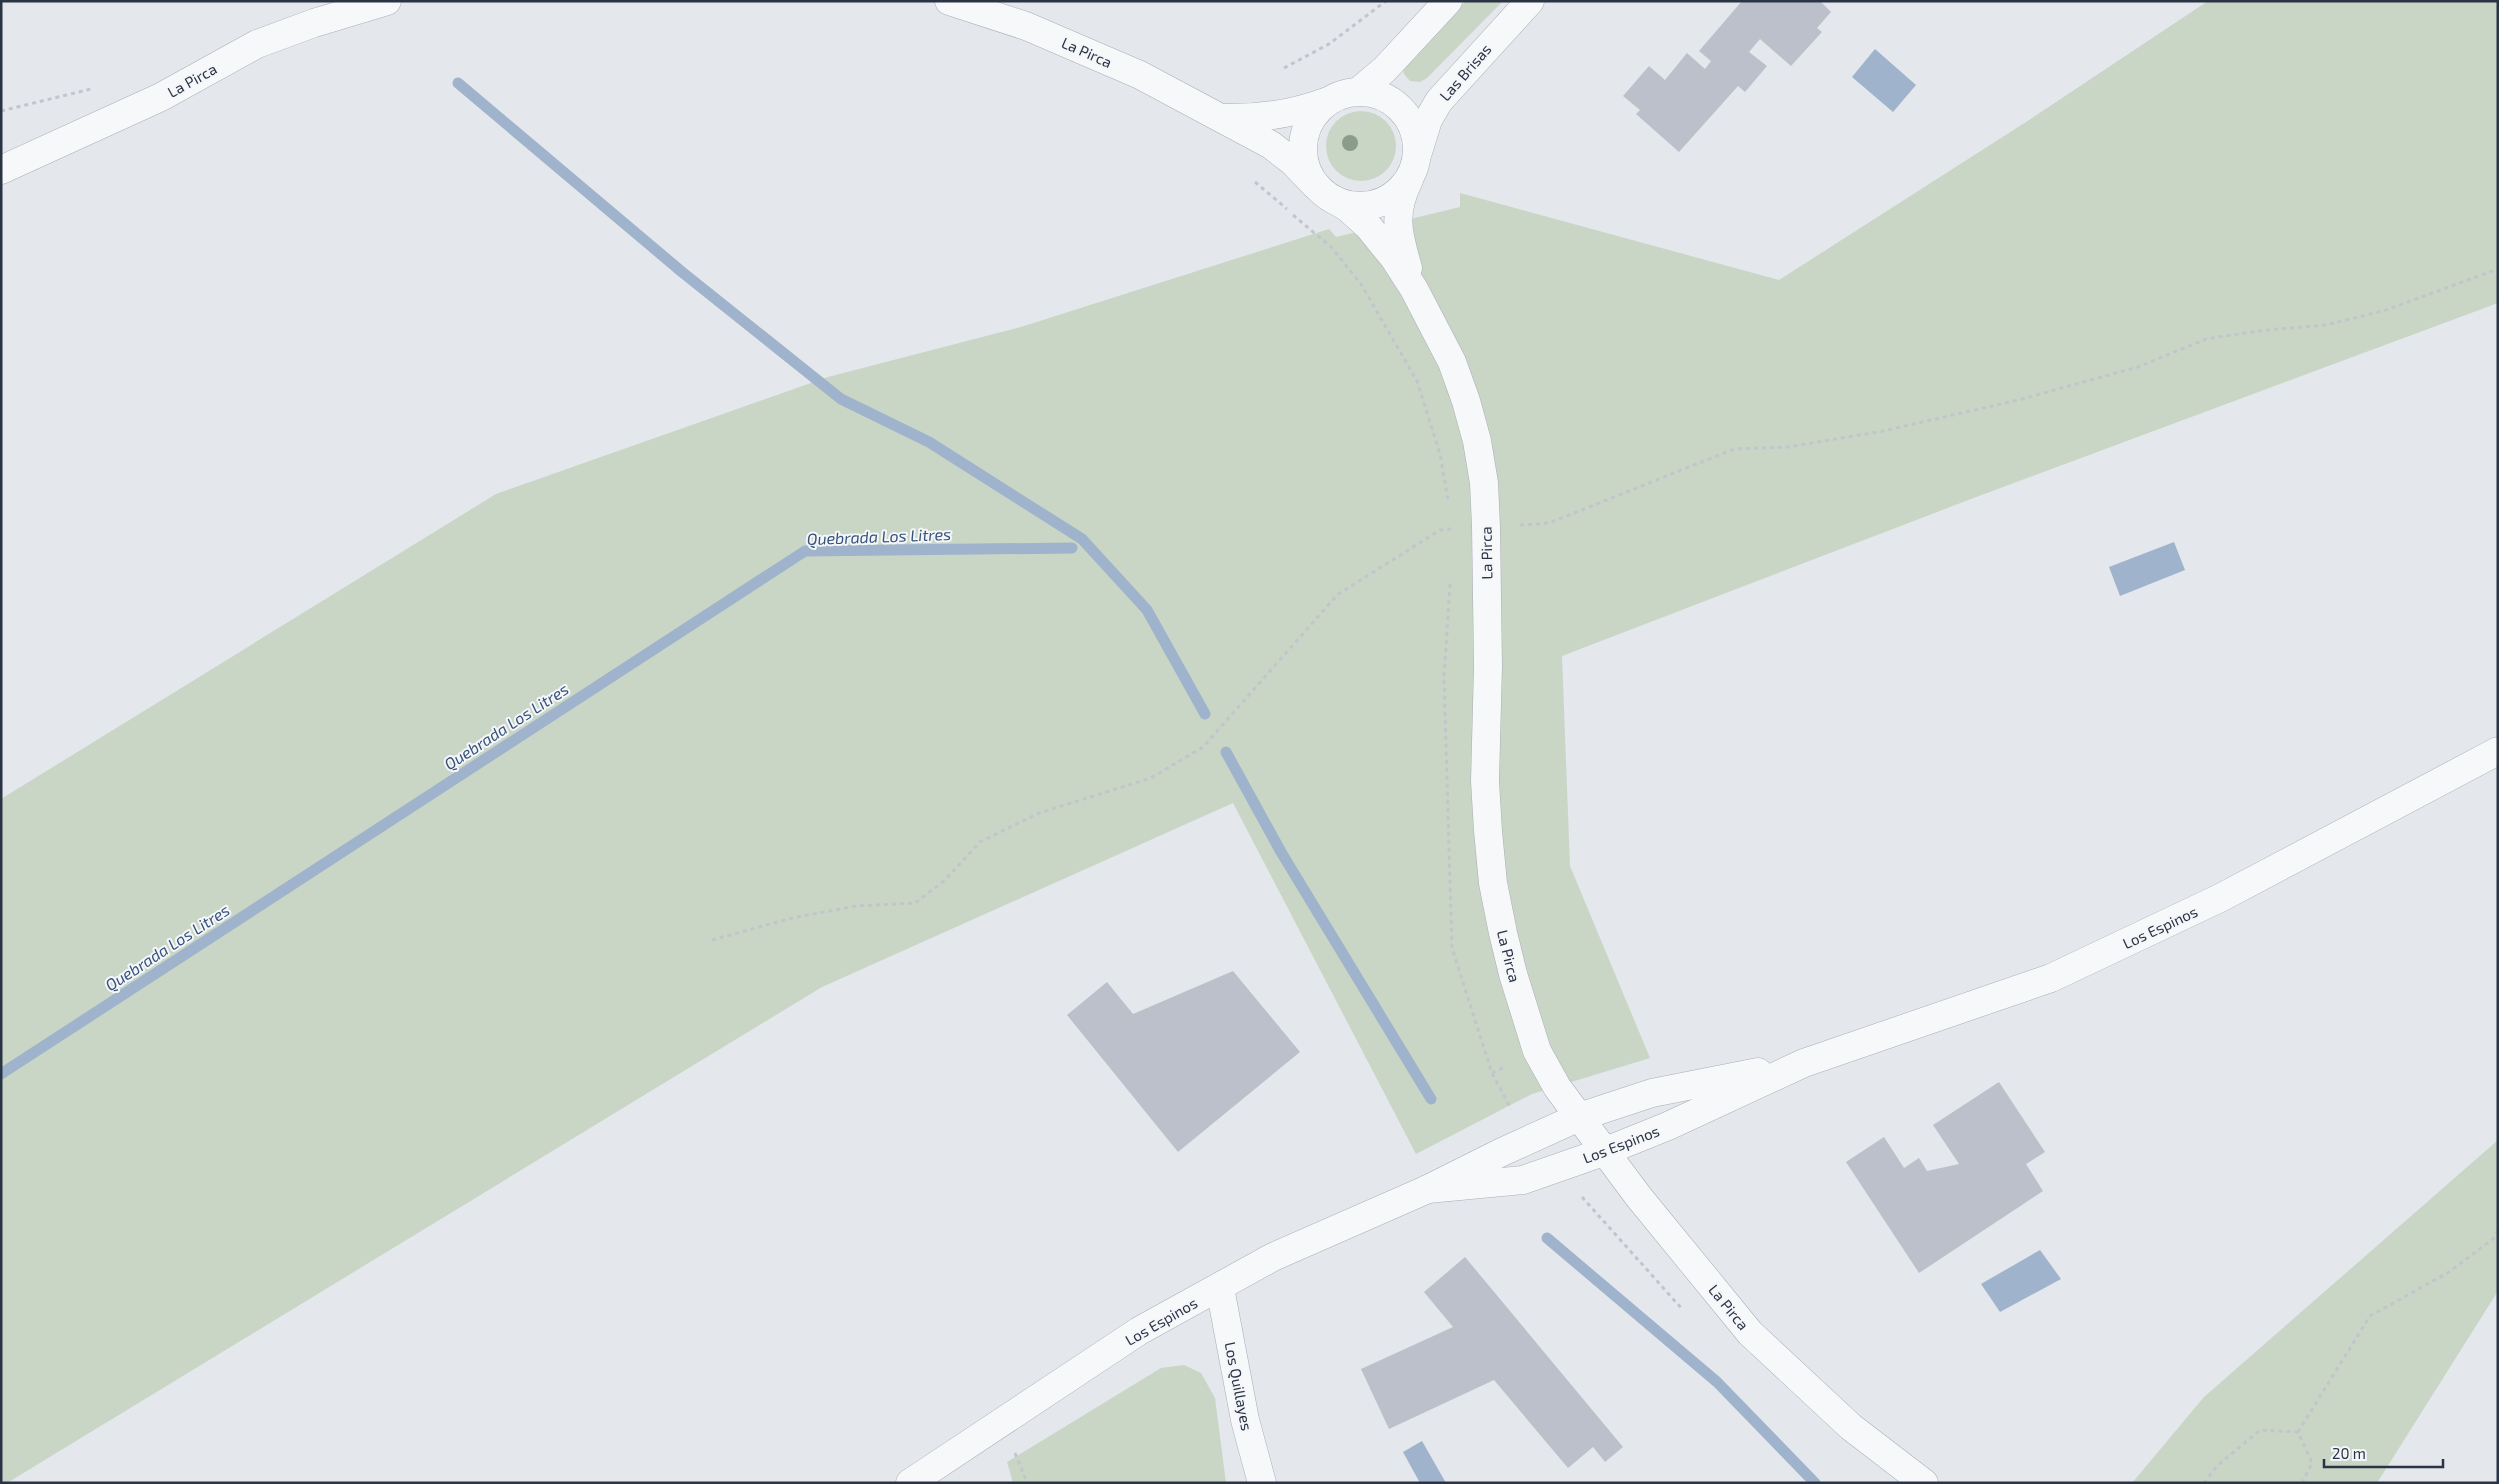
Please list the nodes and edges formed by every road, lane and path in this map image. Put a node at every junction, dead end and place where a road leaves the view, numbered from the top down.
1 (388, 1) edge
2 (949, 1) edge
3 (1386, 1) edge
4 (1448, 1) edge
5 (1530, 1) edge
6 (1284, 68) dead end
7 (1360, 91) junction
8 (1328, 101) junction
9 (1220, 118) junction
10 (1414, 166) junction
11 (1, 170) edge
12 (1325, 193) junction
13 (2498, 269) edge
14 (1414, 288) junction
15 (1486, 526) junction
16 (2498, 751) edge
17 (712, 940) dead end
18 (1804, 1063) junction
19 (1579, 1117) junction
20 (1606, 1151) junction
21 (1428, 1189) junction
22 (2498, 1230) edge
23 (1220, 1288) junction
24 (2298, 1432) junction
25 (910, 1483) edge
26 (1262, 1483) edge
27 (1924, 1483) edge
28 (2204, 1483) edge
29 (2302, 1483) edge

1 - 11 street, La Pirca
2 - 9 street, La Pirca
3 - 6 path
4 - 7 street
5 - 10 street, Las Brisas
7 - 8 street
7 - 10 street
8 - 9 street, La Pirca
8 - 12 street
9 - 12 street, La Pirca
10 - 12 street
10 - 14 street, La Pirca
12 - 14 street, La Pirca
13 - 15 path
14 - 15 street, La Pirca
15 - 17 path
15 - 19 street, La Pirca
16 - 18 street, Los Espinos
18 - 19 street, Los Espinos
18 - 20 street, Los Espinos
19 - 20 street, La Pirca
19 - 21 street, Los Espinos
20 - 21 street, Los Espinos
20 - 27 street, La Pirca
21 - 23 street, Los Espinos
22 - 24 path
23 - 25 street, Los Espinos
23 - 26 street, Los Quillayes
24 - 28 path
24 - 29 path

